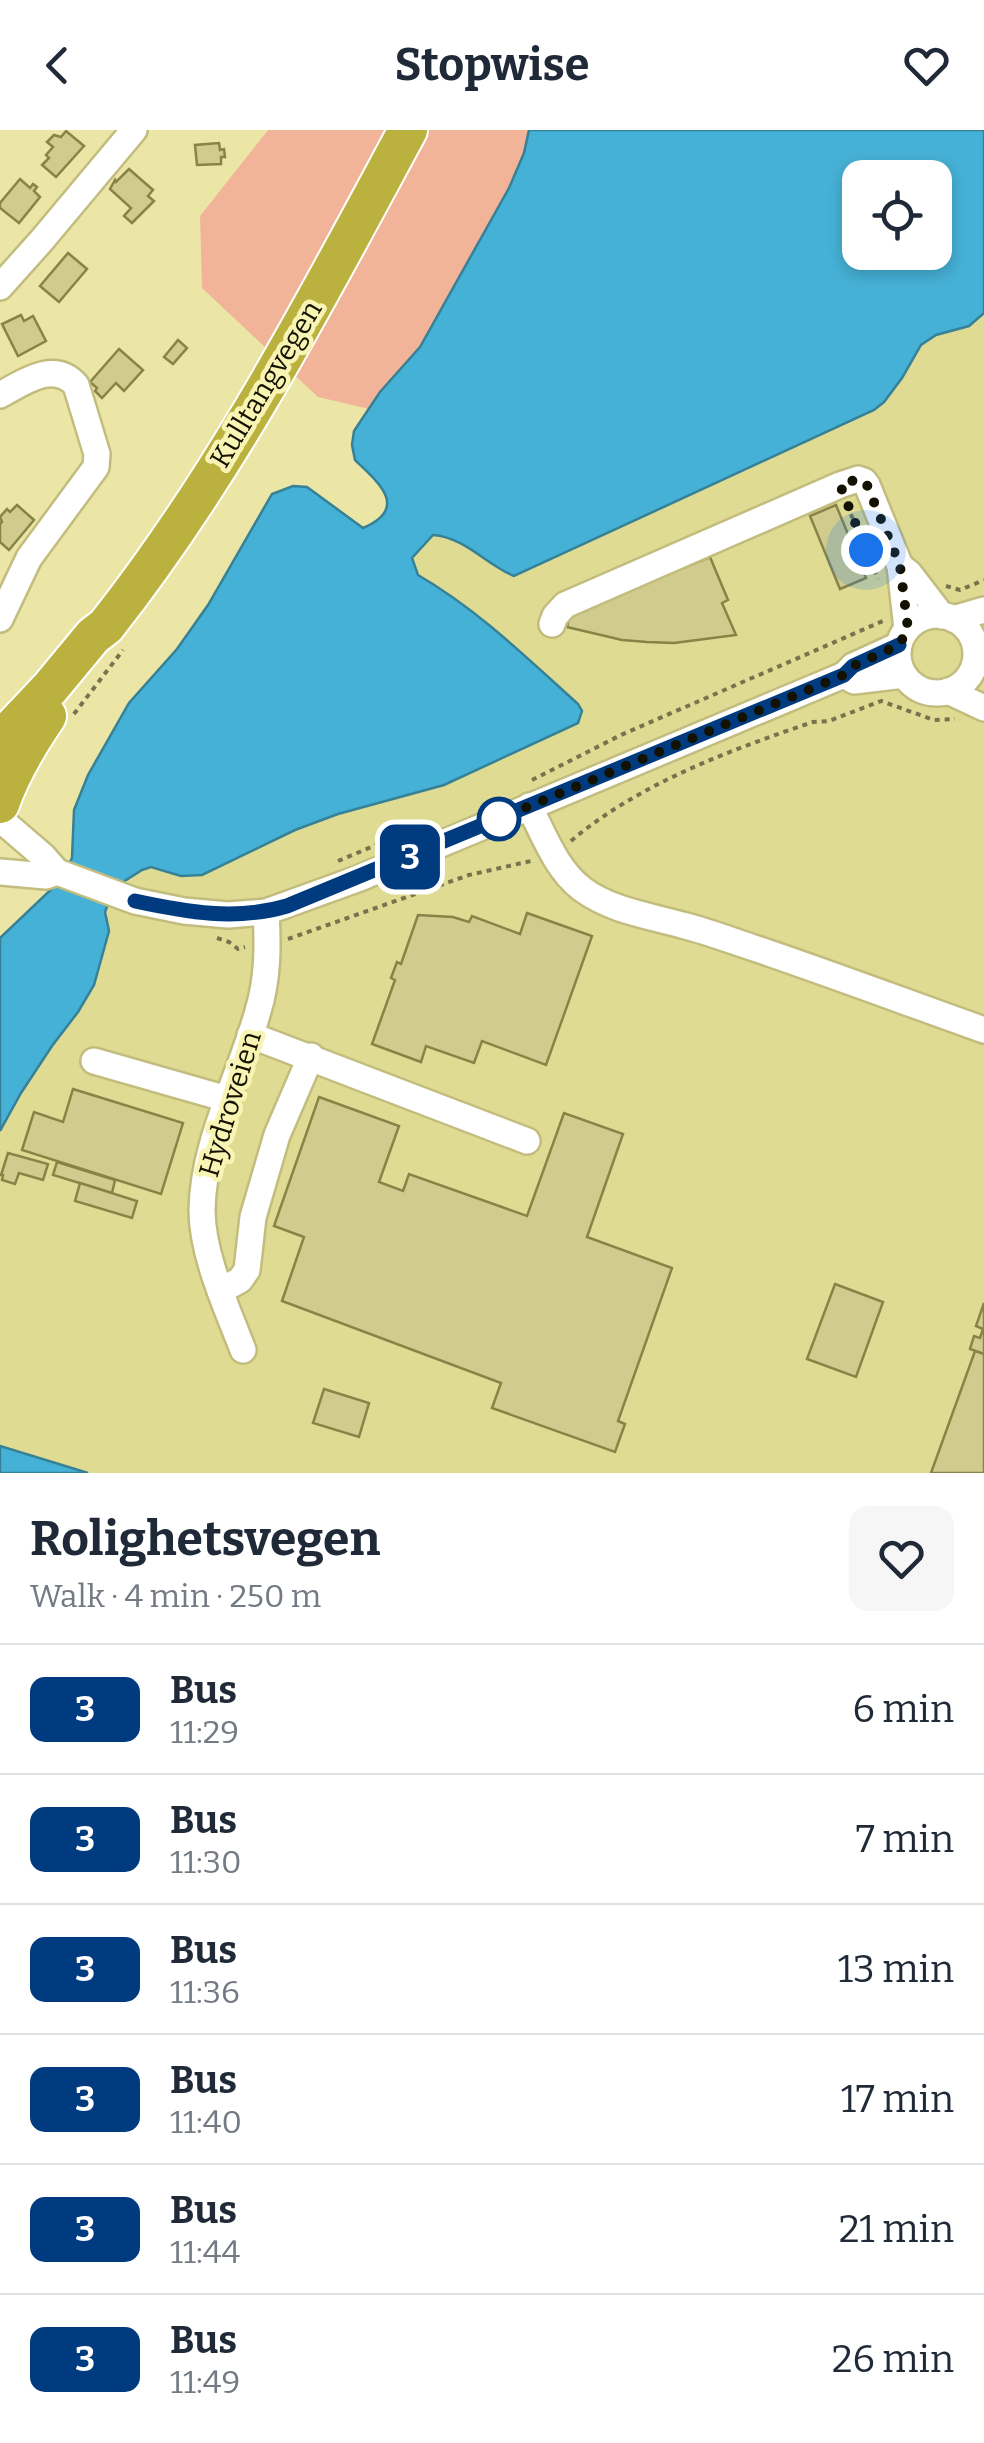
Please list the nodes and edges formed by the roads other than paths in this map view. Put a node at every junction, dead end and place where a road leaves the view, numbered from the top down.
1 (408, 130) edge
2 (130, 131) edge
3 (0, 287) edge
4 (0, 394) edge
5 (900, 566) junction
6 (984, 610) edge
7 (947, 617) junction
8 (0, 619) edge
9 (552, 624) dead end
10 (106, 626) junction
11 (897, 632) junction
12 (979, 655) edge
13 (844, 675) junction
14 (904, 675) junction
15 (948, 692) junction
16 (984, 708) edge
17 (0, 741) edge
18 (526, 796) junction
19 (0, 804) edge
20 (0, 819) edge
21 (0, 872) edge
22 (57, 872) junction
23 (266, 912) junction
24 (984, 1030) edge
25 (250, 1035) junction
26 (311, 1056) junction
27 (94, 1061) dead end
28 (228, 1099) junction
29 (527, 1141) dead end
30 (220, 1291) junction
31 (243, 1350) dead end

1 - 10 highway, Kulltangvegen
2 - 3 street
4 - 8 street
5 - 7 street
5 - 9 street
5 - 11 street
6 - 7 street
7 - 11 street
7 - 12 street
10 - 17 highway, Kulltangvegen
10 - 19 highway, Kulltangvegen
11 - 13 street
11 - 14 street
12 - 15 street
13 - 14 street
13 - 18 street
14 - 15 street
15 - 16 street
18 - 23 street
18 - 24 street
20 - 22 street
21 - 22 street
22 - 23 street
23 - 25 street, Hydroveien
25 - 26 street
25 - 28 street, Hydroveien
26 - 29 street
26 - 30 street
27 - 28 street
28 - 30 street, Hydroveien
30 - 31 street, Hydroveien

